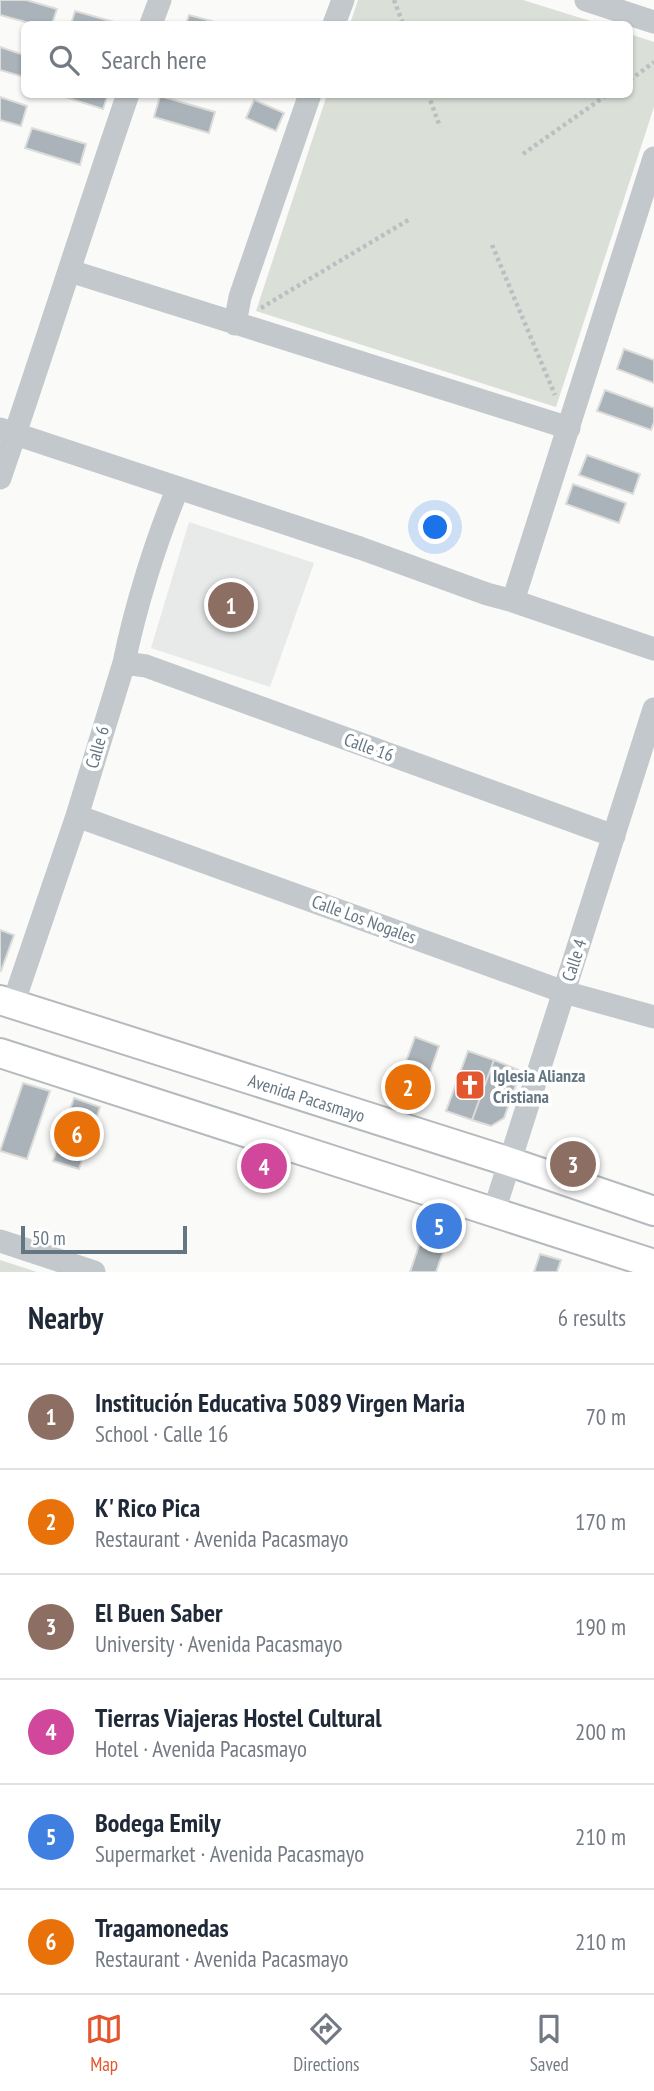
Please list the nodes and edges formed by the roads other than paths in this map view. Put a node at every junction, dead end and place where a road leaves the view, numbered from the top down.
1 (160, 0) edge
2 (343, 0) edge
3 (586, 0) edge
4 (152, 21) edge
5 (335, 21) edge
6 (654, 22) edge
7 (127, 98) edge
8 (309, 98) edge
9 (654, 158) edge
10 (70, 271) junction
11 (235, 324) junction
12 (569, 428) junction
13 (8, 431) edge
14 (0, 478) edge
15 (178, 488) junction
16 (513, 601) junction
17 (654, 649) edge
18 (124, 663) junction
19 (654, 709) edge
20 (77, 816) junction
21 (614, 835) junction
22 (564, 992) junction
23 (6, 1002) edge
24 (654, 1017) edge
25 (0, 1053) edge
26 (510, 1162) junction
27 (654, 1211) edge
28 (494, 1212) junction
29 (0, 1241) edge
30 (654, 1264) edge
31 (94, 1272) edge

1 - 4 street
2 - 5 street
3 - 6 street
7 - 10 street
8 - 11 street
9 - 12 street
10 - 11 street
10 - 13 street
11 - 12 street
12 - 16 street
13 - 14 street
13 - 15 street
15 - 16 street
15 - 18 street, Calle 6
16 - 17 street
18 - 20 street, Calle 6
18 - 21 street, Calle 16
19 - 21 street, Calle 4
20 - 22 street, Calle Los Nogales
20 - 23 street, Calle 6
21 - 22 street, Calle 4
22 - 24 street, Calle Los Nogales
22 - 26 street, Calle 4
23 - 26 main road, Avenida Pacasmayo
25 - 28 main road
26 - 27 main road, Avenida Pacasmayo
26 - 28 street, Calle 4
28 - 30 main road
29 - 31 street

